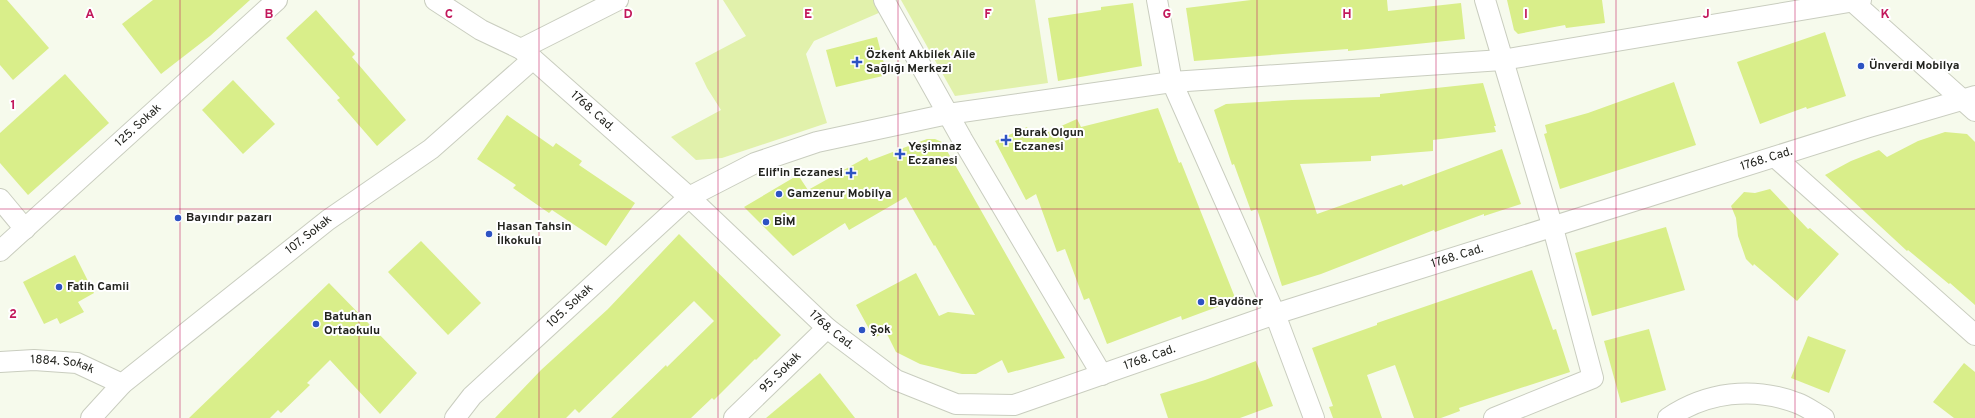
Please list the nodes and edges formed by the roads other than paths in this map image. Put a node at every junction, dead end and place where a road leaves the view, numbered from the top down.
1 (276, 0) edge
2 (435, 0) edge
3 (618, 0) edge
4 (884, 0) edge
5 (1157, 0) edge
6 (1485, 0) edge
7 (1855, 1) edge
8 (527, 54) junction
9 (1502, 60) junction
10 (1172, 82) junction
11 (1970, 102) edge
12 (948, 114) junction
13 (1775, 157) junction
14 (689, 197) junction
15 (0, 199) edge
16 (1553, 228) junction
17 (25, 229) junction
18 (0, 251) edge
19 (1275, 314) junction
20 (827, 328) junction
21 (1975, 335) edge
22 (0, 362) edge
23 (1102, 374) junction
24 (122, 384) junction
25 (1017, 412) edge
26 (90, 418) edge
27 (455, 418) edge
28 (734, 418) edge
29 (1314, 418) edge
30 (1494, 418) edge
31 (1668, 418) edge
32 (1824, 418) edge

1 - 17 street, 125. Sokak
2 - 8 street, 1768. Cad.
3 - 8 street, 107. Sokak
4 - 12 street
5 - 10 street
6 - 9 street
7 - 9 street, 105. Sokak
7 - 11 street
8 - 14 street, 1768. Cad.
8 - 24 street, 107. Sokak
9 - 10 street, 105. Sokak
9 - 16 street
10 - 12 street, 105. Sokak
10 - 19 street
11 - 13 street, 1768. Cad.
12 - 14 street, 105. Sokak
12 - 23 street
13 - 16 street, 1768. Cad.
13 - 21 street
14 - 20 street, 1768. Cad.
14 - 27 street, 105. Sokak
15 - 17 street
16 - 19 street, 1768. Cad.
16 - 30 street
17 - 18 street, 125. Sokak
19 - 23 street, 1768. Cad.
19 - 29 street
20 - 25 street, 1768. Cad.
20 - 28 street, 95. Sokak
22 - 24 street, 1884. Sokak
23 - 25 street, 1768. Cad.
24 - 26 street, 107. Sokak
31 - 32 street

